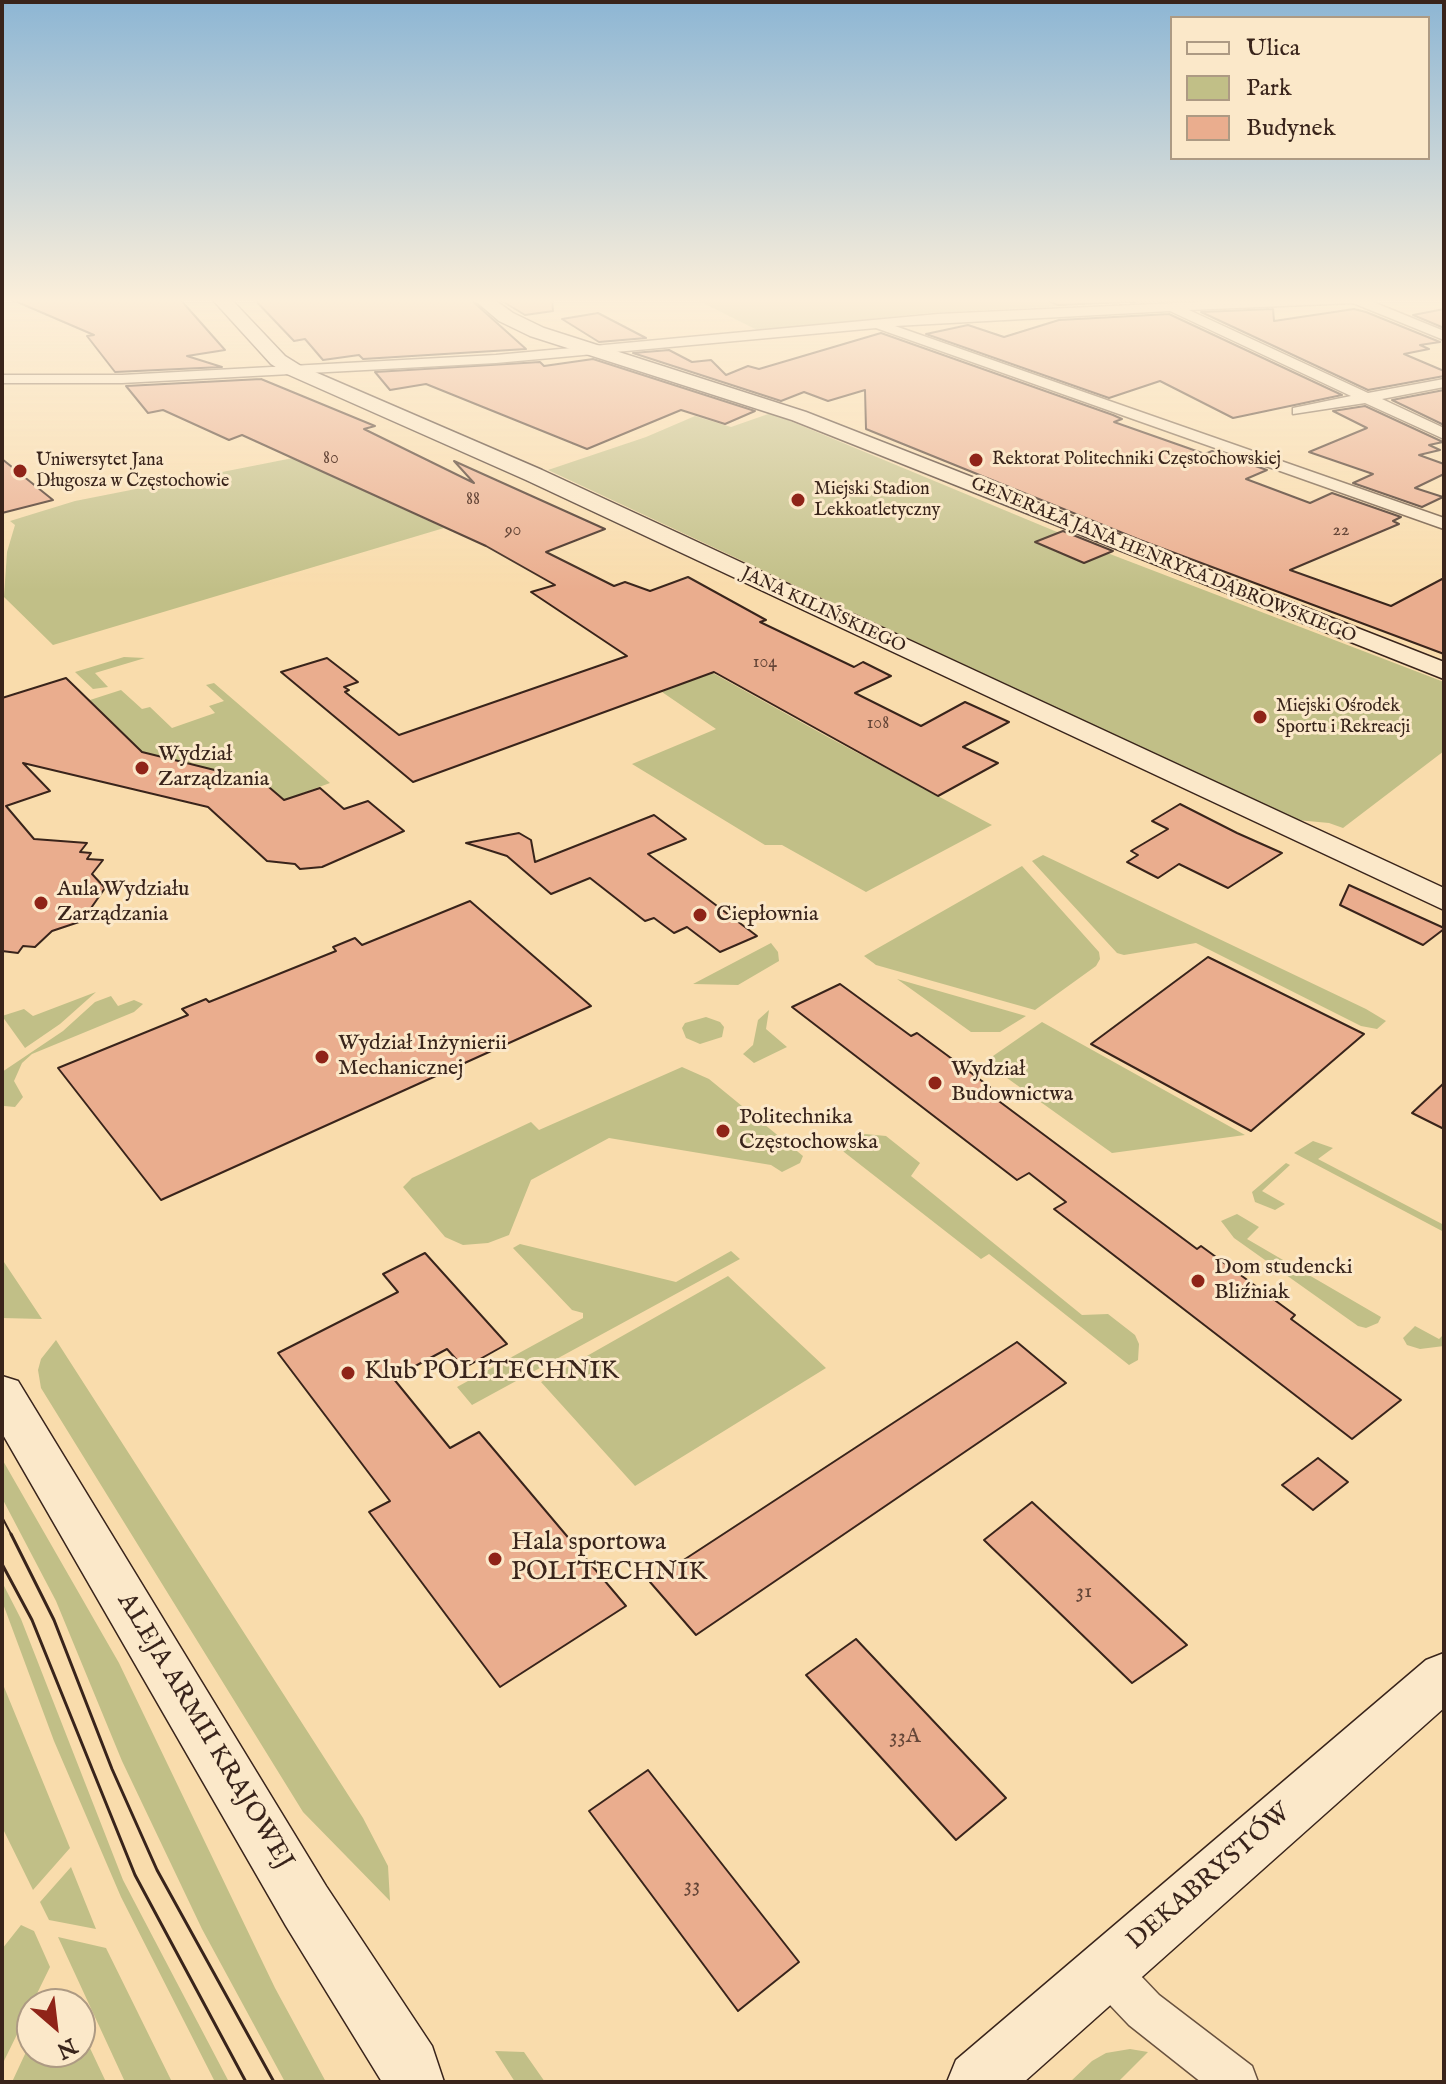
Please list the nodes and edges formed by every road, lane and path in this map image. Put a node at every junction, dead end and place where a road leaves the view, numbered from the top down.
1 (352, 395) edge
2 (734, 395) edge
3 (1081, 395) edge
4 (1362, 395) edge
5 (1376, 395) edge
6 (1366, 397) junction
7 (1298, 411) dead end
8 (1444, 434) edge
9 (1444, 524) edge
10 (1444, 671) edge
11 (1444, 900) edge
12 (2, 1393) edge
13 (1444, 1676) edge
14 (1106, 1970) junction
15 (419, 2077) edge
16 (978, 2082) edge
17 (1236, 2082) edge

1 - 11 street, JANA KILIŃSKIEGO
2 - 10 street, GENERAŁA JANA HENRYKA DĄBROWSKIEGO
3 - 9 street
4 - 6 street
5 - 6 street
6 - 7 street
6 - 8 street
12 - 15 street, ALEJA ARMII KRAJOWEJ
13 - 14 street, DEKABRYSTÓW
14 - 16 street, DEKABRYSTÓW
14 - 17 street

